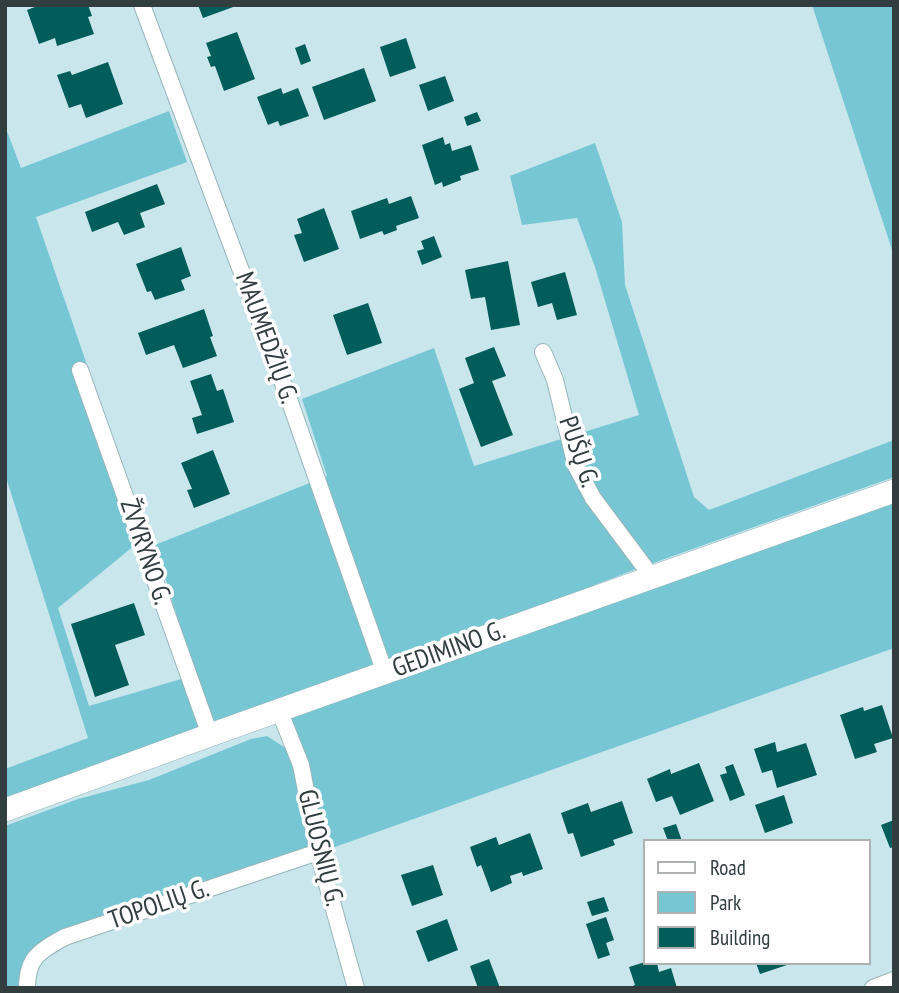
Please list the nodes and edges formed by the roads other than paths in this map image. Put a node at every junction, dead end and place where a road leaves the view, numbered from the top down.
1 (142, 5) edge
2 (542, 352) dead end
3 (80, 370) dead end
4 (894, 491) edge
5 (652, 577) junction
6 (384, 673) junction
7 (279, 710) junction
8 (210, 735) junction
9 (5, 810) edge
10 (318, 852) junction
11 (894, 980) edge
12 (27, 988) edge
13 (356, 988) edge
14 (873, 988) edge

1 - 6 street, MAUMEDŽIŲ G.
2 - 5 street, PUŠŲ G.
3 - 8 street, ŽVYRYNO G.
4 - 5 main road, GEDIMINO G.
5 - 6 main road, GEDIMINO G.
6 - 7 main road, GEDIMINO G.
7 - 8 main road, GEDIMINO G.
7 - 10 street, GLUOSNIŲ G.
8 - 9 main road, GEDIMINO G.
10 - 12 street, TOPOLIŲ G.
10 - 13 street, GLUOSNIŲ G.
11 - 14 street

